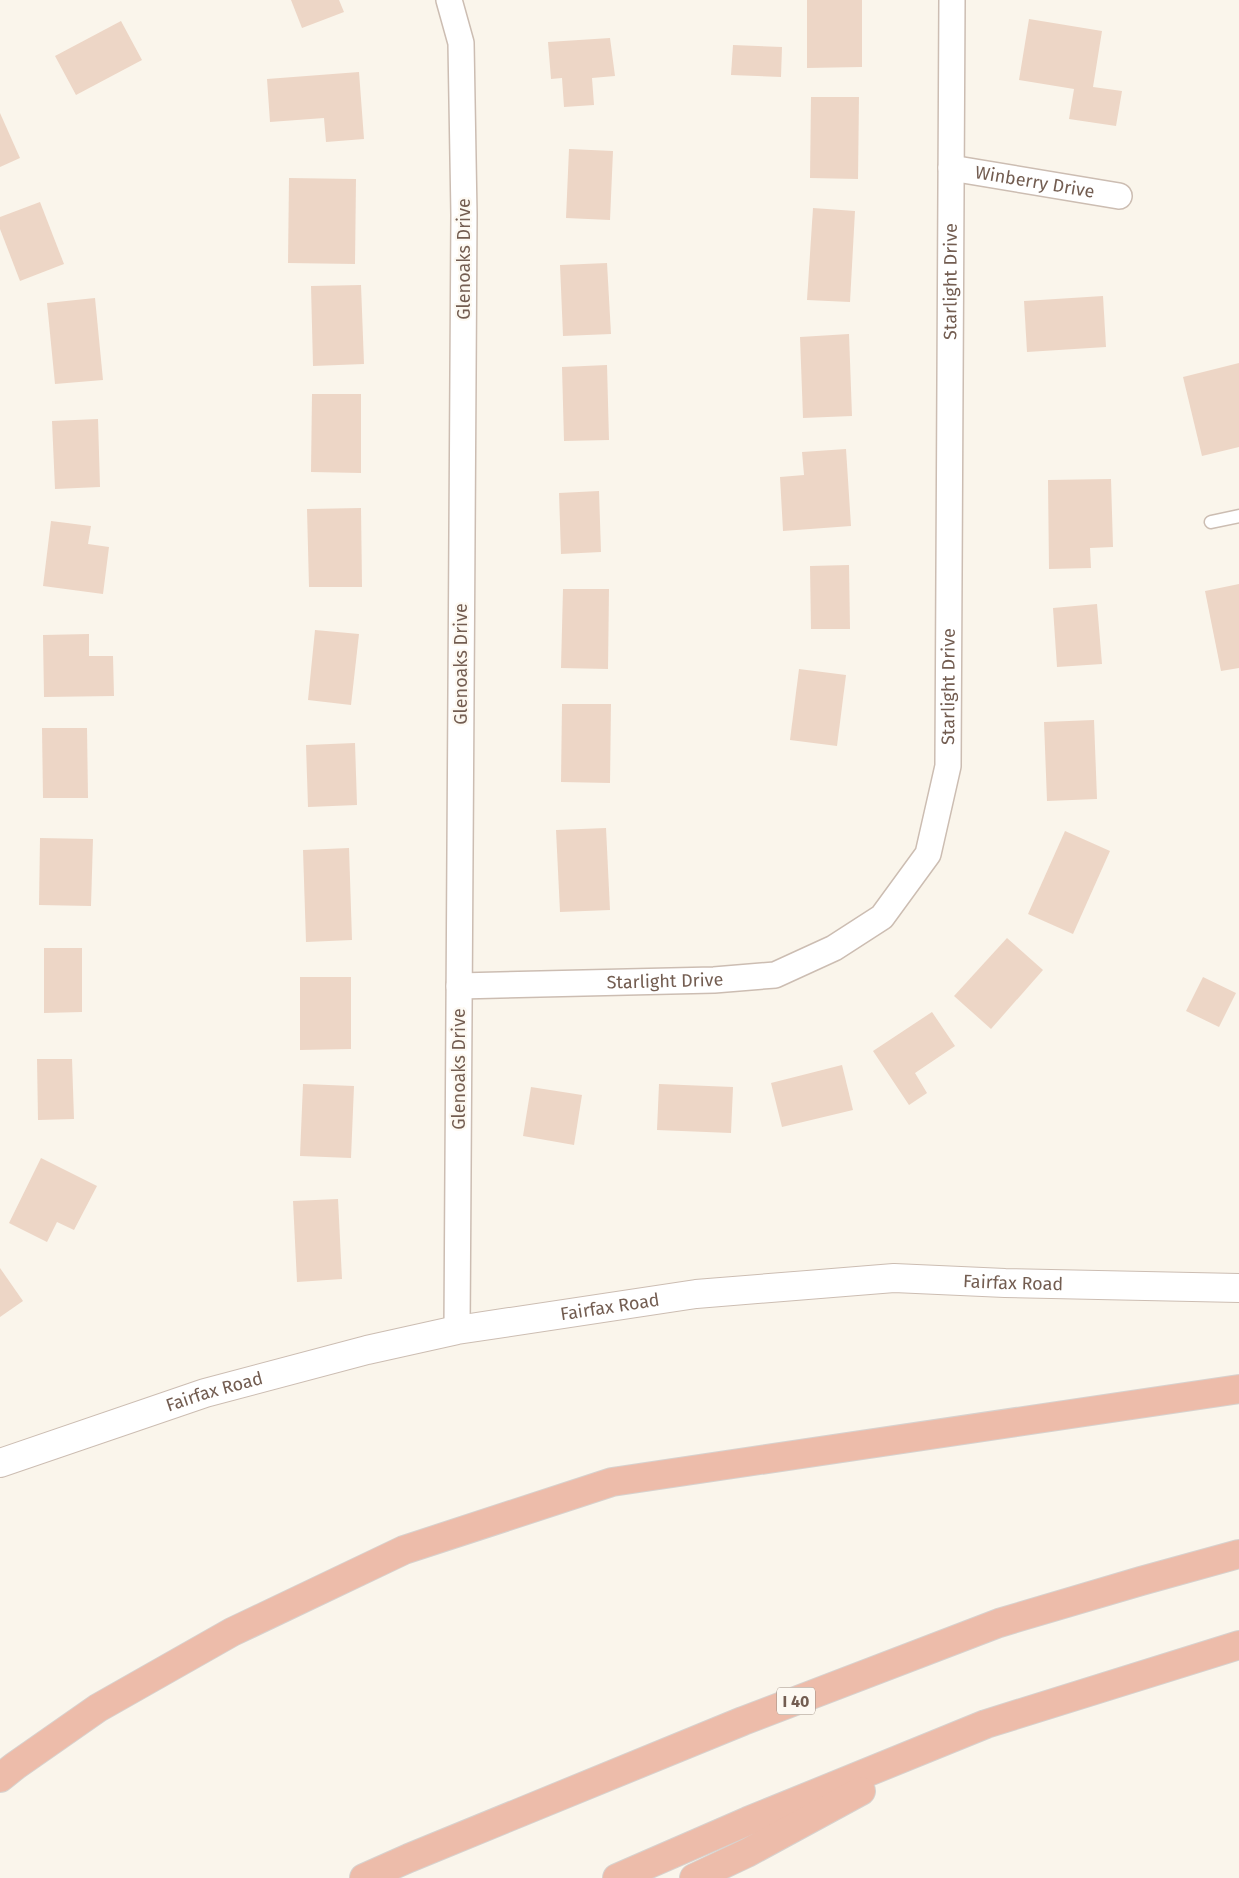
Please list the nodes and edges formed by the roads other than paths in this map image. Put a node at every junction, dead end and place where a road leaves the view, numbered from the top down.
1 (449, 0) edge
2 (952, 0) edge
3 (951, 168) junction
4 (1119, 196) dead end
5 (1239, 516) edge
6 (1211, 522) dead end
7 (459, 986) junction
8 (1239, 1288) edge
9 (457, 1330) junction
10 (1239, 1389) edge
11 (0, 1463) edge
12 (1239, 1554) edge
13 (1239, 1645) edge
14 (986, 1724) junction
15 (0, 1778) edge
16 (364, 1878) edge
17 (617, 1878) edge
18 (694, 1878) edge

1 - 7 street, Glenoaks Drive
2 - 3 street, Starlight Drive
3 - 4 street, Winberry Drive
3 - 7 street, Starlight Drive
5 - 6 lane
7 - 9 street, Glenoaks Drive
8 - 9 street, Fairfax Road
9 - 11 street, Fairfax Road
10 - 15 highway
12 - 16 highway, I 40
13 - 14 highway
14 - 17 highway
14 - 18 highway

